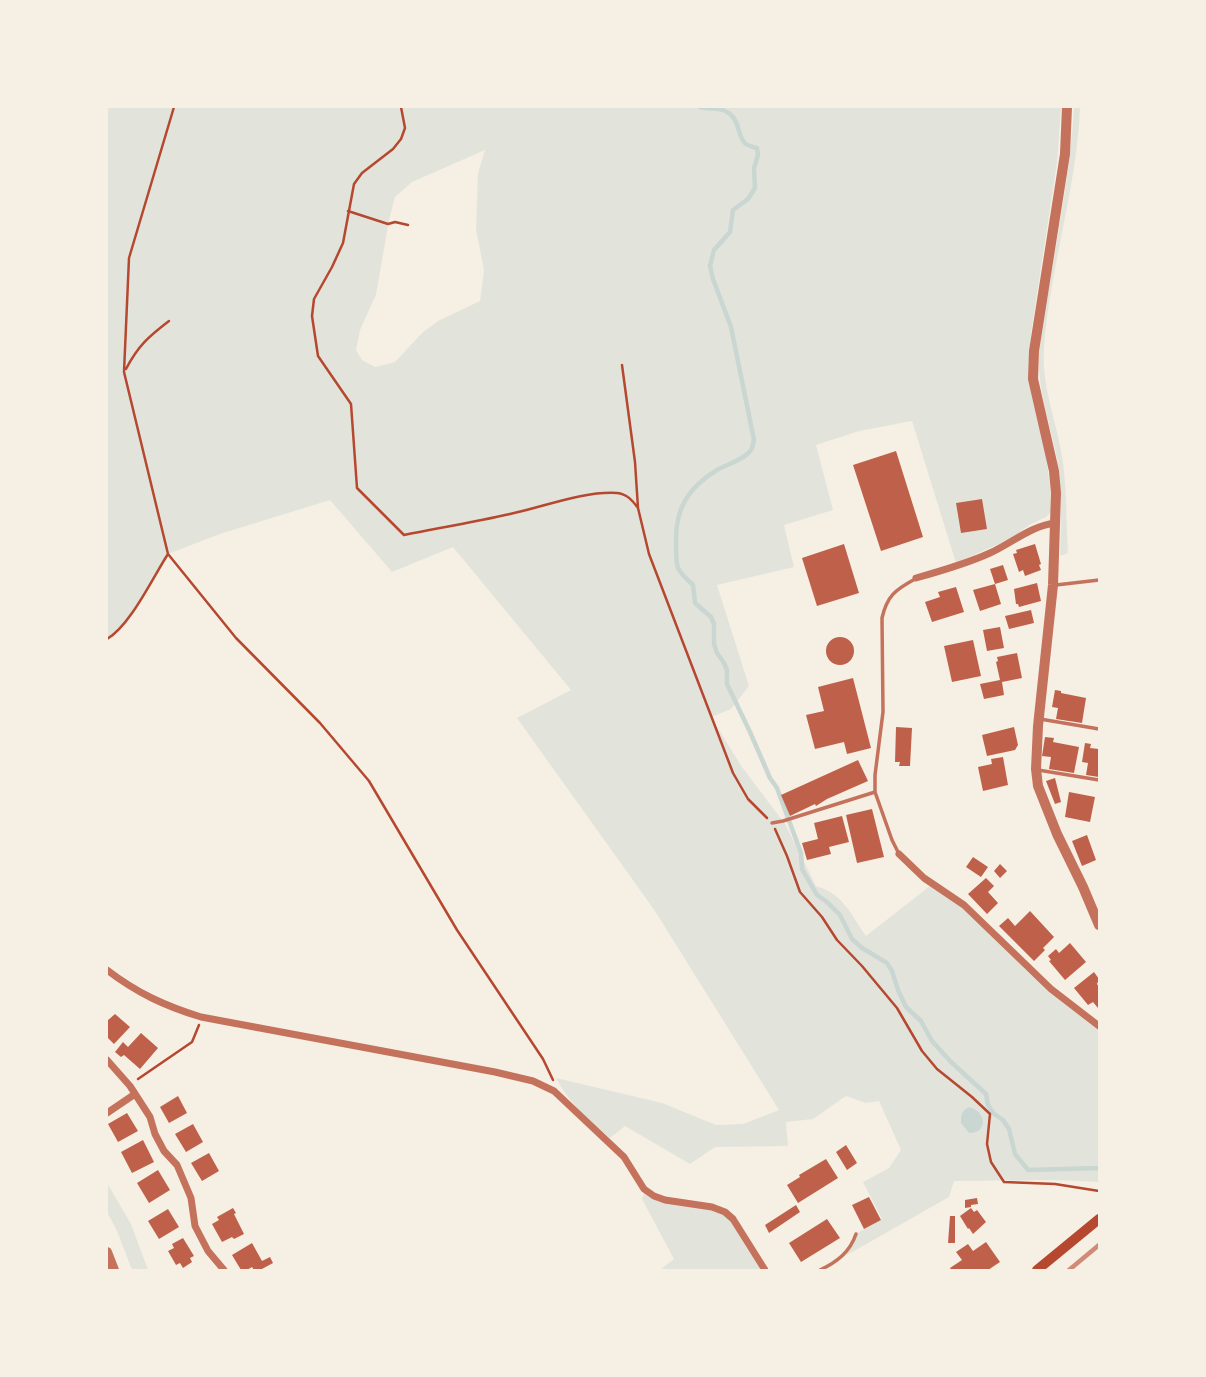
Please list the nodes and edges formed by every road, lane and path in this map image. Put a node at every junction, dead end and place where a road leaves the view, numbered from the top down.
1 (174, 107) edge
2 (401, 107) edge
3 (1067, 107) edge
4 (348, 211) junction
5 (408, 225) dead end
6 (169, 321) dead end
7 (622, 365) dead end
8 (124, 372) junction
9 (638, 508) junction
10 (1056, 523) junction
11 (167, 554) junction
12 (916, 579) joint
13 (1099, 580) edge
14 (1054, 585) junction
15 (107, 639) edge
16 (1038, 719) junction
17 (1099, 729) edge
18 (1036, 769) junction
19 (1099, 780) edge
20 (875, 793) junction
21 (772, 823) junction
22 (899, 853) joint
23 (1099, 925) edge
24 (107, 970) edge
25 (201, 1017) junction
26 (1099, 1026) edge
27 (107, 1060) edge
28 (130, 1086) junction
29 (554, 1091) junction
30 (135, 1094) junction
31 (107, 1113) edge
32 (1099, 1191) edge
33 (1099, 1219) edge
34 (856, 1234) dead end
35 (107, 1252) edge
36 (114, 1270) edge
37 (224, 1270) edge
38 (765, 1270) edge
39 (820, 1270) edge
40 (1037, 1270) edge

1 - 8 path
2 - 4 path
3 - 10 street
4 - 5 path
4 - 9 path
6 - 8 path
7 - 9 path
8 - 11 path
9 - 21 path
10 - 12 street
10 - 14 street
11 - 15 path
11 - 29 path
12 - 20 lane
13 - 14 lane
14 - 16 street
16 - 17 lane
16 - 18 street
18 - 19 lane
18 - 23 street
20 - 21 lane
20 - 22 lane
21 - 32 path
22 - 26 street
24 - 25 street
25 - 28 path
25 - 29 street
27 - 28 street
28 - 30 street
29 - 38 street
30 - 31 street
30 - 37 street
33 - 40 main road
34 - 39 lane
35 - 36 street

